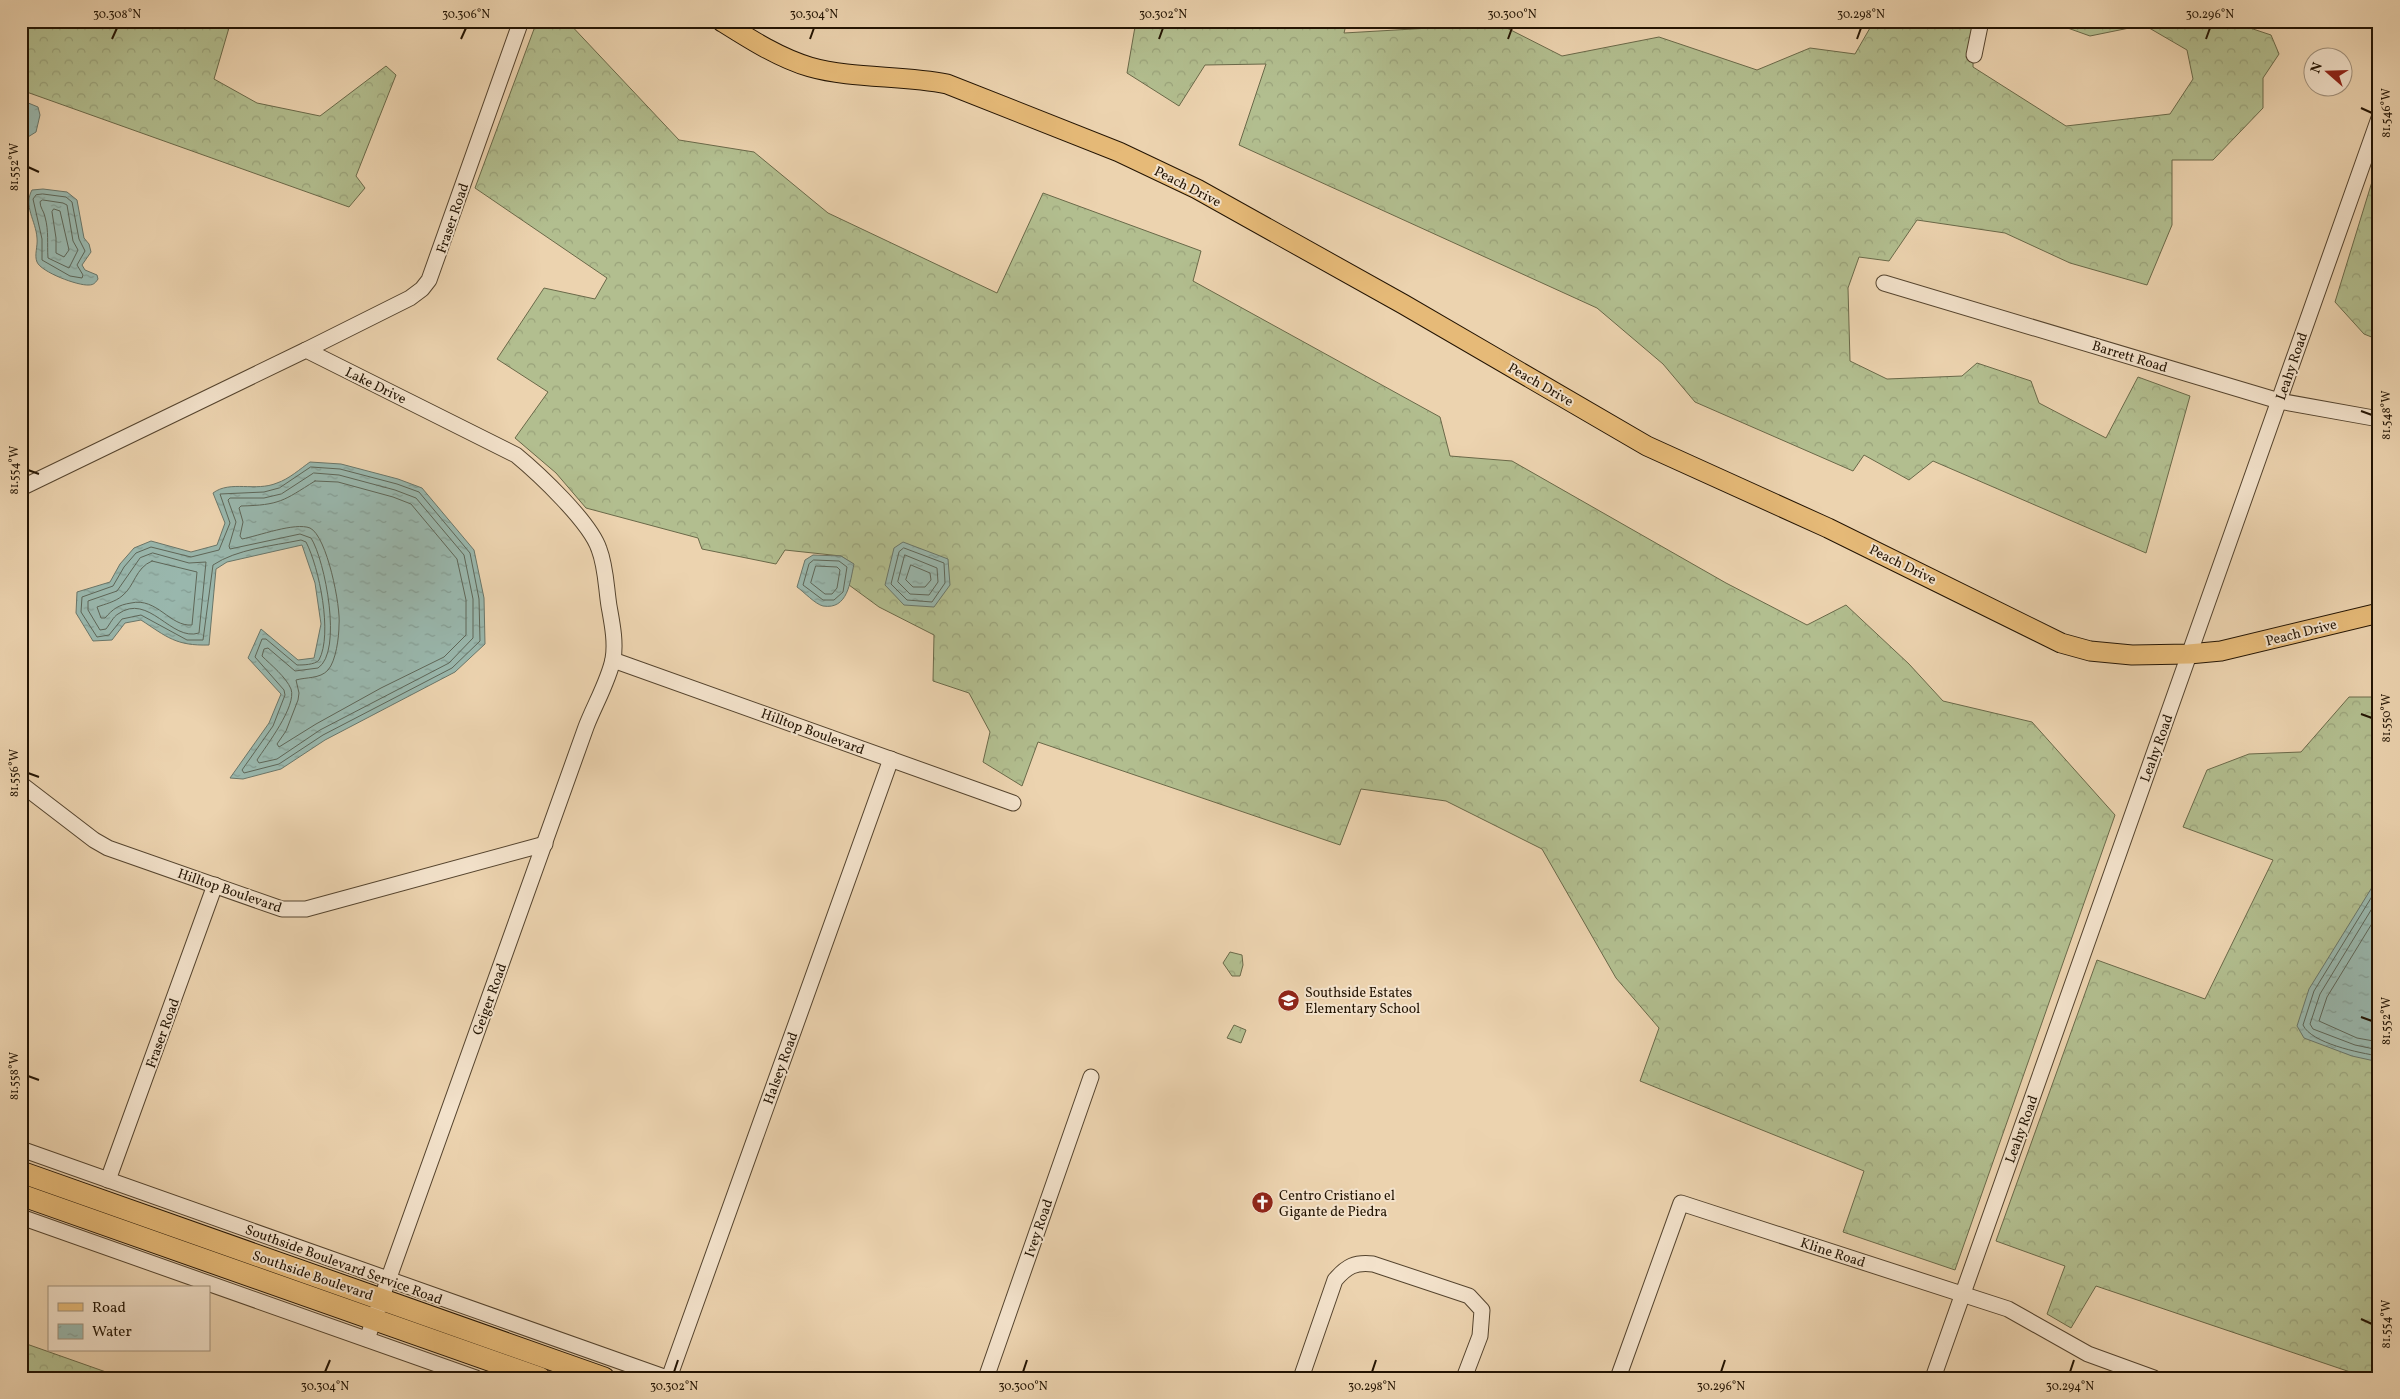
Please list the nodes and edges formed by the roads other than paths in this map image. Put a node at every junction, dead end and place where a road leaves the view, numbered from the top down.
1 (521, 21) edge
2 (722, 21) edge
3 (1981, 21) edge
4 (1974, 55) dead end
5 (2379, 118) edge
6 (1884, 283) dead end
7 (306, 350) junction
8 (2278, 401) junction
9 (2379, 419) edge
10 (21, 488) edge
11 (2379, 613) edge
12 (2189, 654) junction
13 (613, 660) junction
14 (891, 759) junction
15 (21, 784) edge
16 (1013, 803) dead end
17 (545, 844) junction
18 (216, 885) junction
19 (1091, 1077) dead end
20 (21, 1149) edge
21 (21, 1172) edge
22 (108, 1180) junction
23 (21, 1194) edge
24 (21, 1217) edge
25 (385, 1289) junction
26 (1962, 1294) junction
27 (375, 1319) junction
28 (367, 1339) junction
29 (476, 1378) edge
30 (540, 1378) edge
31 (604, 1378) edge
32 (668, 1378) edge
33 (986, 1378) edge
34 (1301, 1378) edge
35 (1464, 1378) edge
36 (1618, 1378) edge
37 (1933, 1378) edge
38 (2154, 1378) edge

1 - 7 street, Fraser Road
2 - 12 main road, Peach Drive
3 - 4 street
5 - 8 street, Leahy Road
6 - 8 street, Barrett Road
7 - 10 street
7 - 13 street, Lake Drive
8 - 9 street, Barrett Road
8 - 12 street, Leahy Road
11 - 12 main road, Peach Drive
12 - 26 street, Leahy Road
13 - 14 street, Hilltop Boulevard
13 - 17 street, Geiger Road
14 - 16 street, Hilltop Boulevard
14 - 32 street, Halsey Road
15 - 18 street, Hilltop Boulevard
17 - 18 street, Hilltop Boulevard
17 - 25 street, Geiger Road
18 - 22 street, Fraser Road
19 - 33 street, Ivey Road
20 - 22 street, Southside Boulevard Service Road
21 - 25 highway, Southside Boulevard
22 - 25 street, Southside Boulevard Service Road
23 - 27 highway, Southside Boulevard
24 - 28 street
25 - 27 street, Geiger Road
25 - 31 highway, Southside Boulevard
25 - 32 street, Southside Boulevard Service Road
26 - 36 street, Kline Road
26 - 37 street, Leahy Road
26 - 38 street, Kline Road
27 - 28 street, Geiger Road
27 - 30 highway, Southside Boulevard
28 - 29 street
34 - 35 street

